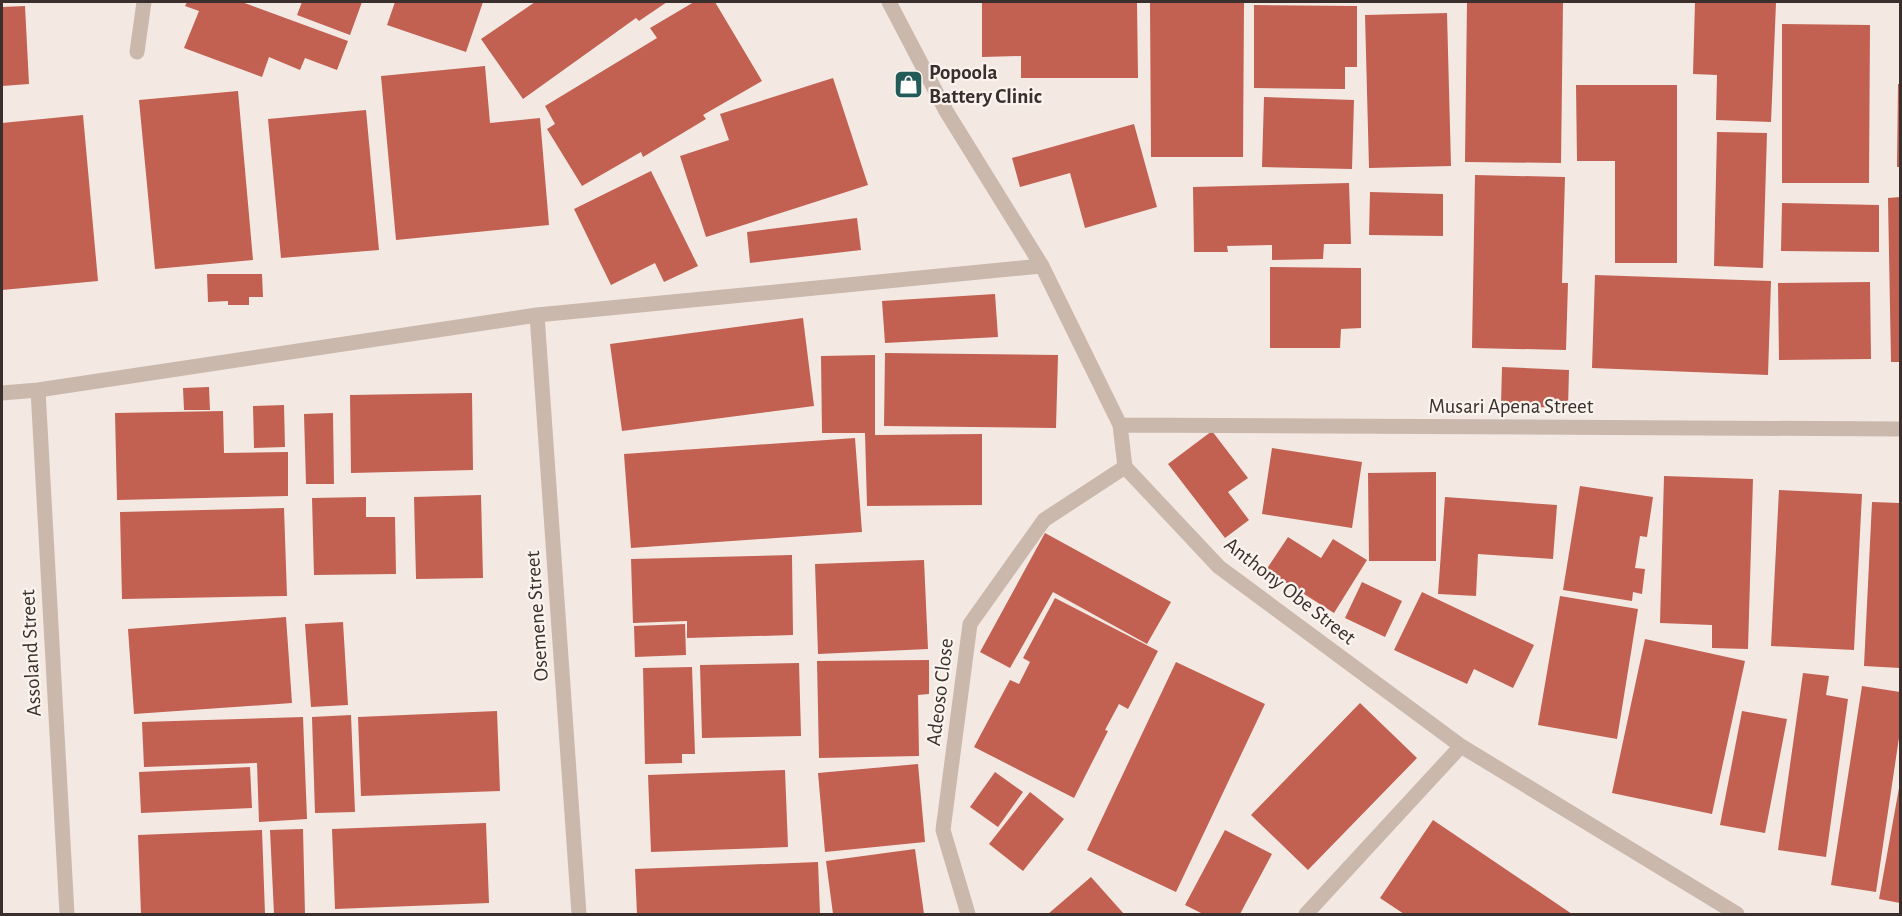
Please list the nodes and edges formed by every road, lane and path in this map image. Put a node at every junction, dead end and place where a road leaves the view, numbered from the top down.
1 (144, 2) edge
2 (889, 2) edge
3 (137, 52) dead end
4 (1042, 266) junction
5 (537, 315) junction
6 (38, 390) junction
7 (2, 393) edge
8 (1120, 425) junction
9 (1900, 429) edge
10 (1125, 467) junction
11 (1461, 746) junction
12 (67, 915) edge
13 (579, 915) edge
14 (968, 915) edge
15 (1306, 915) edge
16 (1737, 915) edge

1 - 3 street
2 - 4 street
4 - 5 street
4 - 8 street
5 - 6 street
5 - 13 street, Osemene Street
6 - 7 street
6 - 12 street, Assoland Street
8 - 9 street, Musari Apena Street
8 - 10 street
10 - 11 street, Anthony Obe Street
10 - 14 street, Adeoso Close
11 - 15 street
11 - 16 street, Anthony Obe Street

